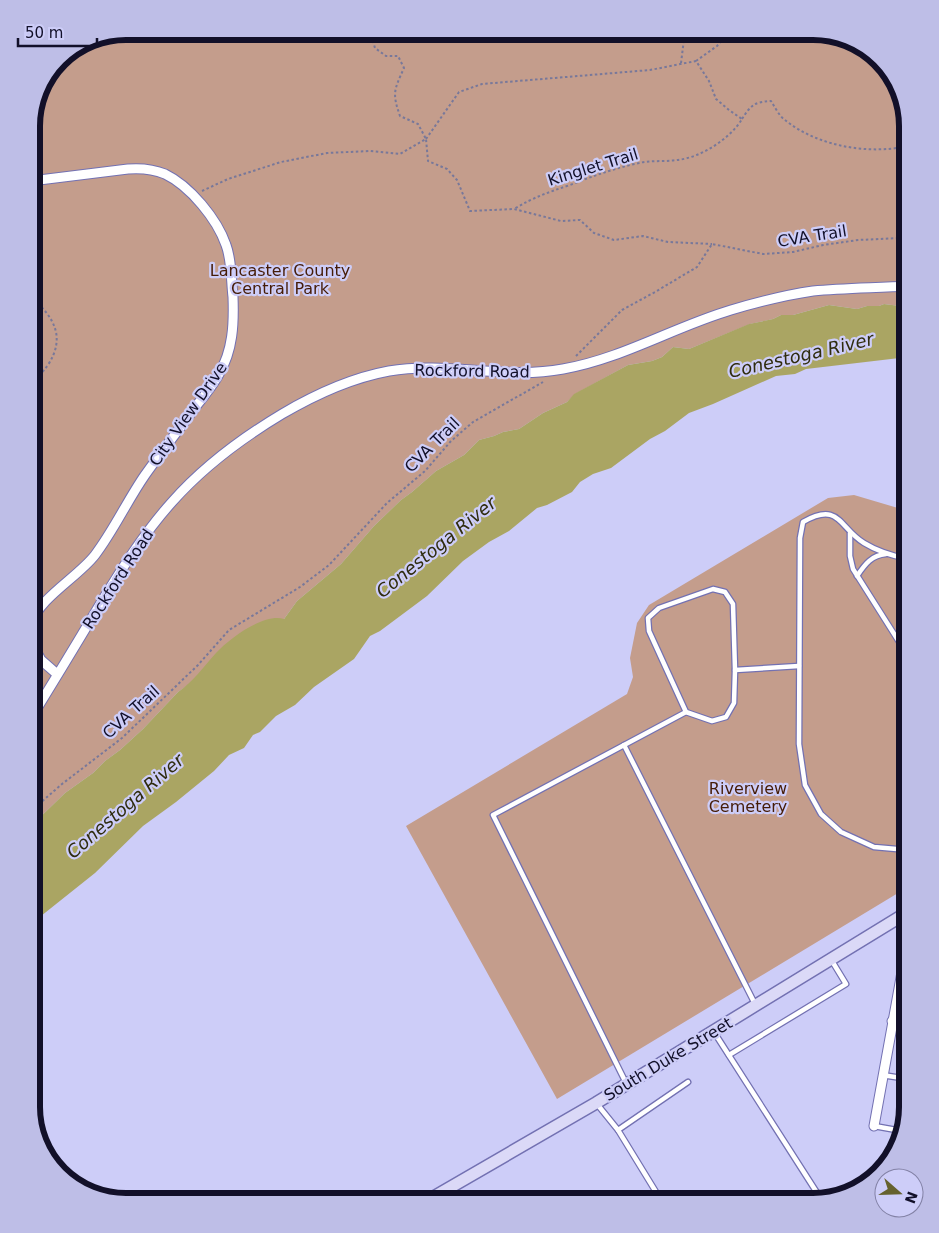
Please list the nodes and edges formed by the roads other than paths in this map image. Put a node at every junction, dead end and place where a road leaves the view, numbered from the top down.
1 (40, 180) edge
2 (899, 286) edge
3 (850, 533) junction
4 (888, 554) junction
5 (899, 557) edge
6 (857, 576) junction
7 (40, 609) edge
8 (899, 642) edge
9 (40, 658) edge
10 (798, 666) junction
11 (735, 670) junction
12 (58, 674) junction
13 (40, 703) edge
14 (686, 712) junction
15 (624, 745) junction
16 (899, 849) edge
17 (899, 918) edge
18 (831, 960) junction
19 (899, 987) edge
20 (756, 1005) junction
21 (892, 1021) junction
22 (899, 1021) edge
23 (713, 1031) junction
24 (729, 1056) junction
25 (882, 1075) junction
26 (899, 1078) edge
27 (688, 1082) dead end
28 (626, 1084) junction
29 (596, 1103) junction
30 (874, 1126) joint
31 (896, 1129) edge
32 (618, 1130) junction
33 (656, 1192) dead end
34 (441, 1193) edge
35 (817, 1193) edge

1 - 7 street, City View Drive
2 - 12 street, Rockford Road
3 - 4 lane
3 - 6 lane
3 - 10 lane
4 - 5 lane
4 - 6 lane
6 - 8 lane
9 - 12 street
10 - 11 lane
10 - 16 lane
11 - 14 lane
11 - 14 lane
12 - 13 street, Rockford Road
14 - 15 lane
15 - 20 lane
15 - 28 lane
17 - 18 main road, South Duke Street
18 - 20 main road, South Duke Street
18 - 24 lane
19 - 21 street
20 - 23 main road, South Duke Street
21 - 22 street
21 - 25 street
23 - 24 lane
23 - 28 main road, South Duke Street
24 - 35 lane
25 - 26 lane
25 - 30 street
27 - 32 lane
28 - 29 main road, South Duke Street
29 - 32 lane
29 - 34 main road, South Duke Street
30 - 31 lane
32 - 33 lane

